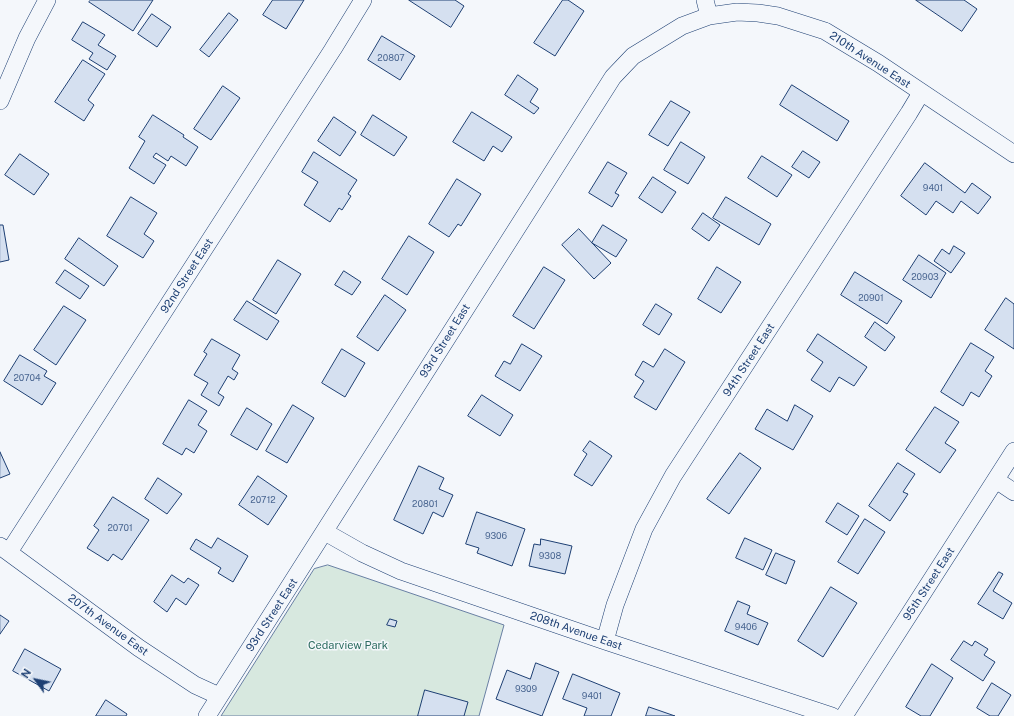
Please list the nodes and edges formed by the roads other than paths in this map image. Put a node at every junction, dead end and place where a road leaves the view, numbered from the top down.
1 (47, 0) edge
2 (363, 0) edge
3 (707, 8) edge
4 (921, 93) junction
5 (0, 101) edge
6 (1014, 154) edge
7 (1014, 451) edge
8 (996, 480) junction
9 (1014, 492) edge
10 (325, 532) junction
11 (5, 549) edge
12 (605, 641) junction
13 (220, 696) junction
14 (207, 716) edge
15 (832, 716) edge
16 (844, 716) edge

1 - 5 street
2 - 11 street, 92nd Street East
3 - 4 street, 210th Avenue East
3 - 10 street, 93rd Street East
4 - 6 street, 210th Avenue East
4 - 12 street, 94th Street East
7 - 8 street, 95th Street East
8 - 9 street
8 - 16 street, 95th Street East
10 - 12 street, 208th Avenue East
10 - 13 street, 93rd Street East
11 - 13 street, 207th Avenue East
12 - 15 street, 208th Avenue East
13 - 14 street, 93rd Street East

